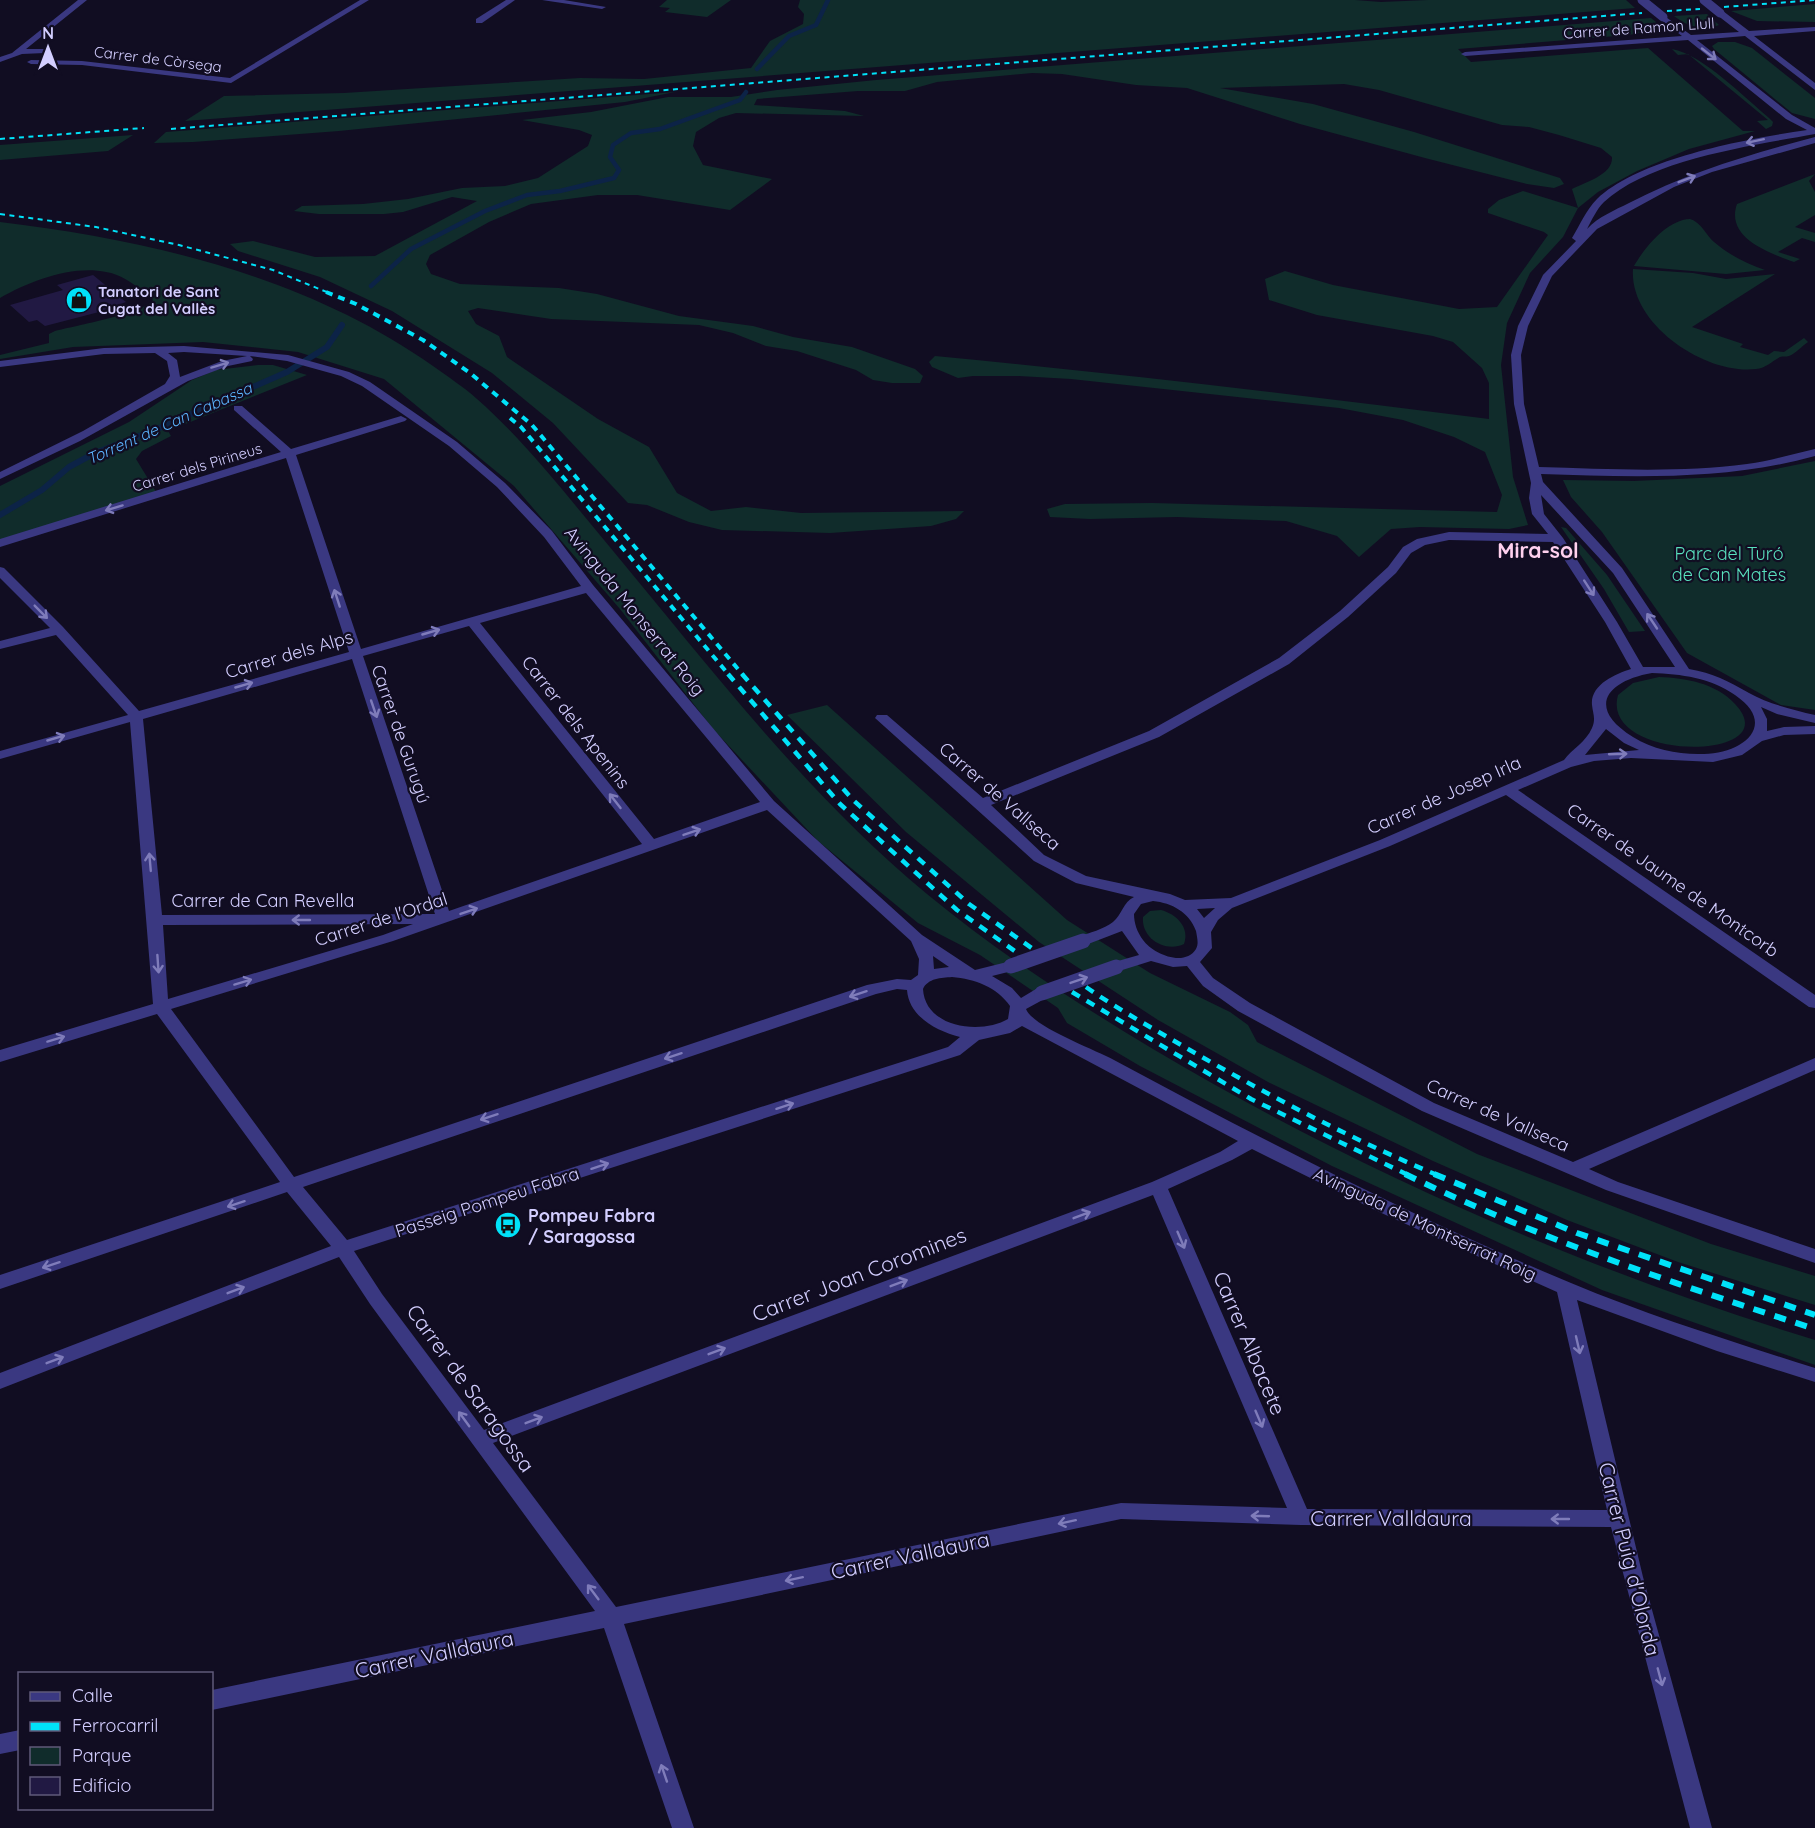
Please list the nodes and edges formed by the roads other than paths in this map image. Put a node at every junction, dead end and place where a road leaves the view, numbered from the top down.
1 (83, 0) edge
2 (365, 0) edge
3 (511, 0) edge
4 (546, 0) edge
5 (1642, 0) edge
6 (1704, 0) edge
7 (602, 7) dead end
8 (478, 21) dead end
9 (1815, 29) edge
10 (1746, 33) junction
11 (38, 36) junction
12 (1688, 38) junction
13 (45, 52) junction
14 (1465, 54) dead end
15 (15, 57) junction
16 (0, 60) edge
17 (31, 62) junction
18 (82, 63) junction
19 (0, 66) edge
20 (1815, 87) edge
21 (1814, 133) edge
22 (1570, 249) junction
23 (156, 349) junction
24 (274, 356) junction
25 (0, 364) edge
26 (170, 385) junction
27 (238, 408) dead end
28 (401, 419) dead end
29 (1815, 452) edge
30 (290, 454) junction
31 (0, 476) edge
32 (1536, 477) junction
33 (1557, 538) junction
34 (0, 543) edge
35 (0, 571) edge
36 (589, 588) junction
37 (472, 621) junction
38 (59, 630) junction
39 (0, 645) edge
40 (355, 654) junction
41 (1638, 670) junction
42 (1684, 670) junction
43 (1737, 691) junction
44 (1602, 715) junction
45 (136, 716) junction
46 (882, 718) dead end
47 (1815, 719) edge
48 (1815, 730) edge
49 (1758, 738) junction
50 (0, 755) edge
51 (1672, 755) junction
52 (1566, 764) junction
53 (1508, 790) junction
54 (769, 804) junction
55 (981, 804) junction
56 (652, 846) junction
57 (1103, 886) junction
58 (1152, 896) junction
59 (1237, 901) junction
60 (1184, 905) junction
61 (1127, 913) junction
62 (444, 919) junction
63 (155, 920) junction
64 (1203, 932) junction
65 (917, 938) junction
66 (1151, 956) junction
67 (1190, 960) junction
68 (973, 974) junction
69 (920, 982) junction
70 (1815, 1003) edge
71 (161, 1007) junction
72 (1018, 1010) junction
73 (1007, 1028) junction
74 (976, 1034) junction
75 (1052, 1034) junction
76 (0, 1056) edge
77 (1815, 1064) edge
78 (1251, 1141) junction
79 (1573, 1169) junction
80 (292, 1186) junction
81 (1158, 1186) junction
82 (343, 1248) junction
83 (1815, 1256) edge
84 (0, 1282) edge
85 (1565, 1288) junction
86 (1815, 1374) edge
87 (0, 1381) edge
88 (479, 1440) junction
89 (1301, 1517) junction
90 (1619, 1519) junction
91 (611, 1617) junction
92 (213, 1700) edge
93 (18, 1740) edge
94 (0, 1744) edge
95 (683, 1828) edge
96 (1701, 1828) edge

1 - 11 street
2 - 18 street, Carrer de Còrsega
3 - 8 street
4 - 7 street
5 - 12 street, bridge
6 - 10 street, bridge
9 - 10 street, Carrer de Ramon Llull
10 - 12 street, Carrer de Ramon Llull
10 - 20 street
11 - 13 street
11 - 15 street
12 - 14 street, Carrer de Ramon Llull
12 -> 21 street
13 - 15 street
13 - 17 street
13 - 18 street, Carrer de Còrsega
15 - 16 street
15 - 17 street
15 - 19 street
17 - 18 street, Carrer de Còrsega
22 -> 21 street
21 -> 22 street
22 - 32 street
23 - 24 street
23 - 25 street
23 - 26 street
26 -> 24 street
24 - 36 street, Avinguda Monserrat Roig
26 - 31 street
27 - 30 street
28 - 30 street, Carrer dels Pirineus
29 - 32 street
30 -> 34 street, Carrer dels Pirineus
40 -> 30 street, Carrer de Gurugú
32 - 33 street
42 -> 32 street
33 -> 41 street
33 - 55 street
35 -> 38 street
36 - 37 street, Carrer dels Alps
36 - 54 street, Avinguda Monserrat Roig
40 -> 37 street, Carrer dels Alps
56 -> 37 street, Carrer dels Apenins
38 - 39 street
38 - 45 street
45 -> 40 street, Carrer dels Alps
40 -> 62 street, Carrer de Gurugú
41 - 42 street
41 - 44 street
42 - 43 street
43 - 47 street
43 - 49 street
44 - 51 street
44 - 52 street
50 -> 45 street, Carrer dels Alps
63 -> 45 street, Carrer de Can Revella
46 - 55 street, Carrer de Vallseca
48 - 49 street
49 - 51 street
52 -> 51 street, Carrer de Josep Irla
52 - 53 street, Carrer de Josep Irla
53 - 59 street, Carrer de Josep Irla
53 - 70 street, Carrer de Jaume de Montcorb
56 -> 54 street, Carrer de l'Ordal
54 - 65 street, Avinguda Monserrat Roig
55 - 57 street, Carrer de Vallseca
62 -> 56 street, Carrer de l'Ordal
57 - 58 street, Carrer de Vallseca
57 - 61 street, Carrer de Vallseca
58 - 60 street
58 - 61 street
59 - 60 street
59 - 64 street
60 - 64 street
61 - 66 street
61 - 68 street, bridge
62 -> 63 street, Carrer de Can Revella
71 -> 62 street, Carrer de l'Ordal
63 -> 71 street, Carrer de Can Revella
64 - 67 street
65 - 68 street, Avinguda Monserrat Roig
65 - 69 street, Avinguda Monserrat Roig
66 - 67 street
72 -> 66 street, bridge
67 - 79 street, Carrer de Vallseca
68 - 69 street
68 - 72 street, Avinguda Monserrat Roig
69 - 74 street, Avinguda Monserrat Roig
69 -> 80 street
76 -> 71 street, Carrer de l'Ordal
71 - 80 street, Carrer de Saragossa
72 - 73 street
72 - 75 street
73 - 74 street
73 - 75 street
82 -> 74 street, Passeig Pompeu Fabra
75 - 78 street, Avinguda de Montserrat Roig
77 - 79 street
78 - 81 street, Carrer Joan Coromines
78 - 85 street, Avinguda de Montserrat Roig
79 - 83 street, Carrer de Vallseca
80 - 82 street, Carrer de Saragossa
80 -> 84 street
88 -> 81 street, Carrer Joan Coromines
81 -> 89 street, Carrer Albacete
87 -> 82 street, Passeig Pompeu Fabra
88 -> 82 street, Carrer de Saragossa
85 - 86 street, Avinguda de Montserrat Roig
85 -> 90 street, Carrer Puig d'Olorda
91 -> 88 street, Carrer de Saragossa
90 -> 89 street, Carrer Valldaura
89 -> 91 street, Carrer Valldaura
90 -> 96 street, Carrer Puig d'Olorda
91 - 92 street, Carrer Valldaura
95 -> 91 street, Carrer de Saragossa
93 - 94 street

